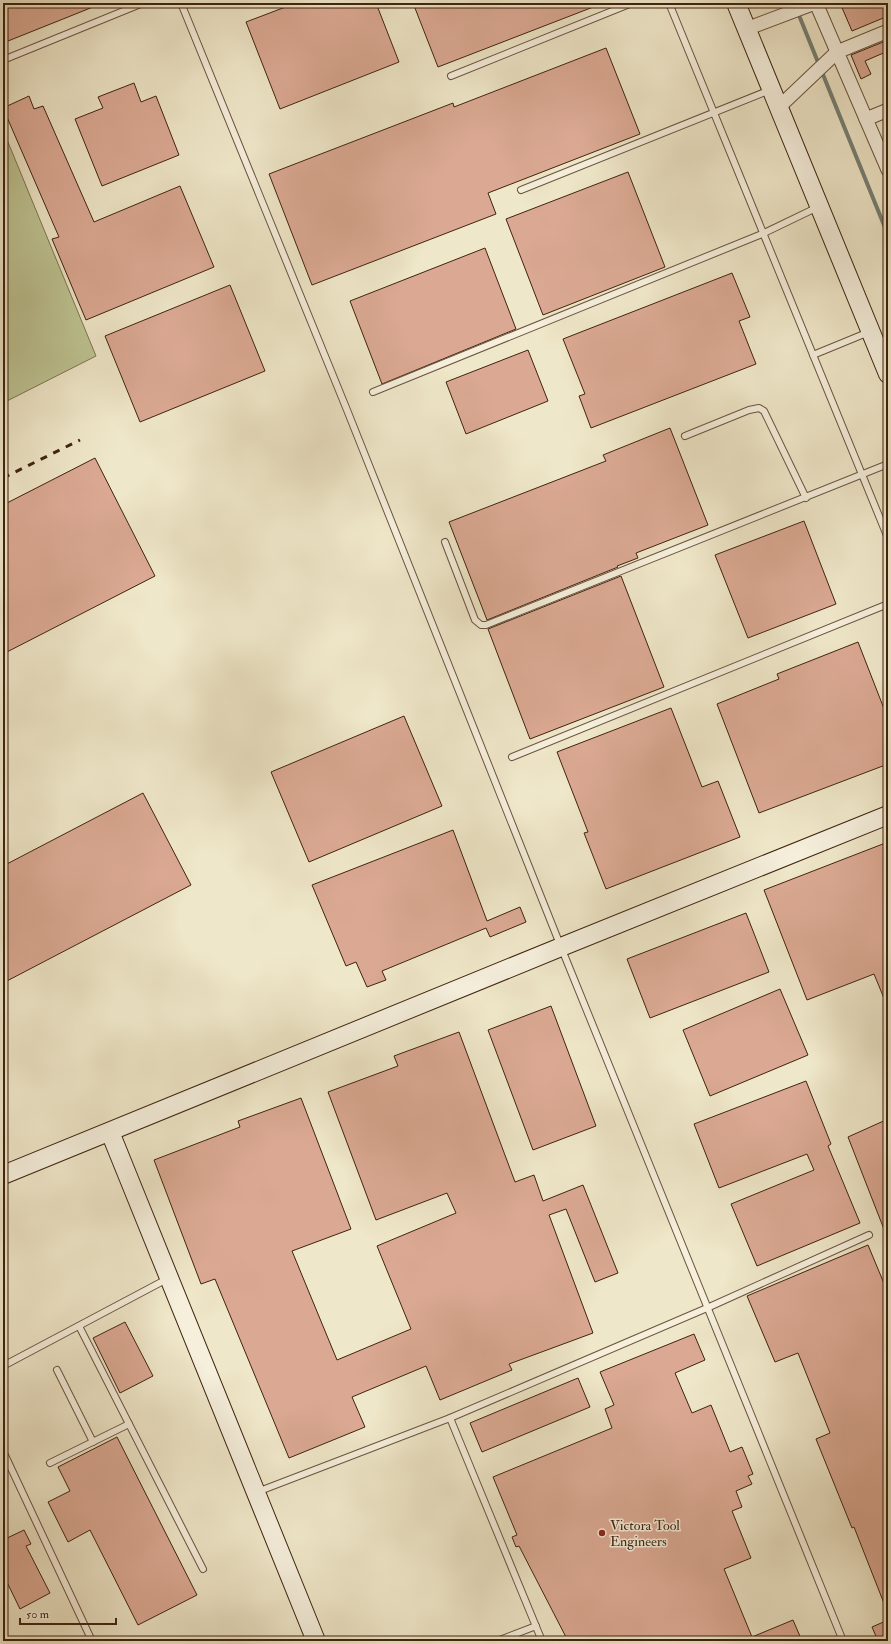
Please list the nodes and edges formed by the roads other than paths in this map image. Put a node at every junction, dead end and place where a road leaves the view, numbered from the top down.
1 (143, 3) edge
2 (181, 3) edge
3 (632, 3) edge
4 (669, 3) edge
5 (736, 3) edge
6 (816, 3) edge
7 (746, 29) junction
8 (888, 31) edge
9 (837, 52) junction
10 (3, 60) edge
11 (451, 76) dead end
12 (772, 89) junction
13 (779, 107) junction
14 (888, 110) edge
15 (714, 112) junction
16 (866, 119) junction
17 (888, 170) edge
18 (521, 190) dead end
19 (819, 206) junction
20 (762, 234) junction
21 (869, 331) junction
22 (813, 355) junction
23 (888, 374) edge
24 (373, 392) dead end
25 (685, 436) dead end
26 (888, 464) edge
27 (862, 475) junction
28 (806, 498) junction
29 (888, 538) edge
30 (445, 542) dead end
31 (888, 604) edge
32 (512, 757) dead end
33 (888, 815) edge
34 (560, 947) junction
35 (110, 1132) junction
36 (3, 1175) edge
37 (869, 1235) dead end
38 (169, 1278) junction
39 (707, 1308) junction
40 (79, 1326) junction
41 (3, 1366) edge
42 (57, 1370) dead end
43 (450, 1418) junction
44 (129, 1424) junction
45 (93, 1442) junction
46 (3, 1451) edge
47 (50, 1463) dead end
48 (255, 1492) junction
49 (202, 1569) dead end
50 (536, 1626) junction
51 (92, 1641) edge
52 (316, 1641) edge
53 (497, 1641) edge
54 (542, 1641) edge
55 (843, 1641) edge

1 - 10 lane
2 - 34 lane
3 - 11 lane
4 - 15 lane
5 - 7 street
6 - 7 street
6 - 9 street
7 - 12 street
8 - 9 street
9 - 13 street
9 - 16 street
12 - 13 street
12 - 15 lane
13 - 19 street
14 - 16 street
15 - 18 lane
15 - 20 lane
16 - 17 street
19 - 20 lane
19 - 21 street
20 - 22 lane
20 - 24 lane
21 - 22 lane
21 - 23 street
22 - 27 lane
25 - 28 lane
26 - 27 lane
27 - 28 lane
27 - 29 lane
28 - 30 lane
31 - 32 lane
33 - 34 street
34 - 35 street
34 - 39 lane
35 - 36 street
35 - 38 street
37 - 39 lane
38 - 40 lane
38 - 48 street
39 - 43 lane
39 - 55 lane
40 - 41 lane
40 - 44 lane
42 - 45 lane
43 - 48 lane
43 - 50 lane
44 - 45 lane
44 - 49 lane
45 - 47 lane
46 - 51 lane
48 - 52 street
50 - 53 lane
50 - 54 lane

